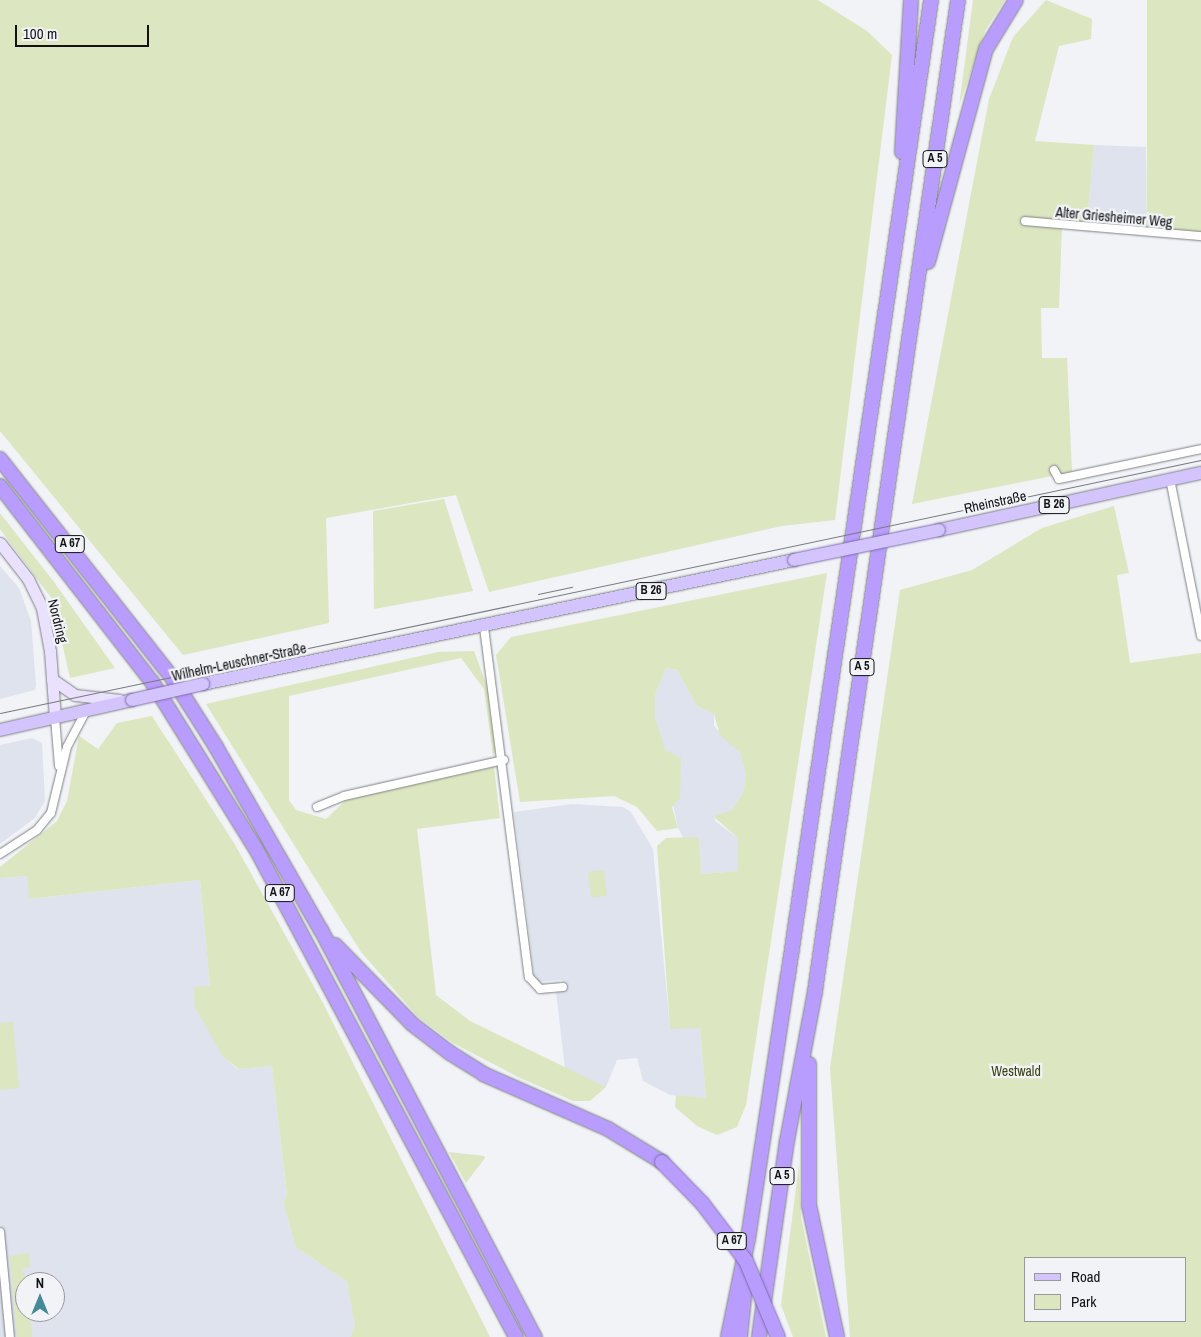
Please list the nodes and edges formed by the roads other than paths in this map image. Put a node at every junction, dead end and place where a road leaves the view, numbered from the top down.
1 (911, 0) edge
2 (931, 0) edge
3 (958, 0) edge
4 (1016, 0) edge
5 (902, 202) junction
6 (1025, 221) dead end
7 (1201, 236) edge
8 (913, 318) junction
9 (1201, 448) edge
10 (0, 459) edge
11 (1054, 470) dead end
12 (1201, 473) edge
13 (1170, 479) junction
14 (0, 486) edge
15 (0, 542) edge
16 (788, 562) joint
17 (484, 627) junction
18 (1201, 636) edge
19 (52, 679) junction
20 (132, 700) junction
21 (86, 711) junction
22 (55, 718) junction
23 (0, 730) edge
24 (504, 760) junction
25 (60, 775) junction
26 (317, 808) dead end
27 (0, 854) edge
28 (321, 930) junction
29 (563, 987) dead end
30 (812, 1016) junction
31 (0, 1232) edge
32 (748, 1239) junction
33 (514, 1335) edge
34 (10, 1337) edge
35 (536, 1337) edge
36 (728, 1337) edge
37 (740, 1337) edge
38 (759, 1337) edge
39 (778, 1337) edge
40 (837, 1337) edge

1 - 5 highway, A 5
2 - 5 highway, A 5
3 - 8 highway, A 5
4 - 8 highway
5 - 32 highway, A 5
6 - 7 street, Alter Griesheimer Weg
8 - 30 highway, A 5
9 - 11 street
10 - 28 highway, A 67
12 - 13 main road, Rheinstraße / B 26
13 - 16 main road, Rheinstraße / B 26, bridge
13 - 18 street
14 - 33 highway, A 67
15 - 19 main road, Nordring
16 - 17 main road, Wilhelm-Leuschner-Straße / B 26
17 - 20 main road, Wilhelm-Leuschner-Straße / B 26, bridge
17 - 24 street
19 - 20 main road
19 - 22 main road, Nordring
20 - 21 main road, Wilhelm-Leuschner-Straße / B 26
21 - 22 main road, Wilhelm-Leuschner-Straße / B 26
21 - 25 street
22 - 23 main road, Wilhelm-Leuschner-Straße / B 26
22 - 25 street
24 - 26 street
24 - 29 street
25 - 27 street
28 - 35 highway, A 67
28 - 39 highway, A 67, bridge
30 - 38 highway, A 5
30 - 40 highway, A 5
31 - 34 street
32 - 36 highway, A 5
32 - 37 highway, A 67

